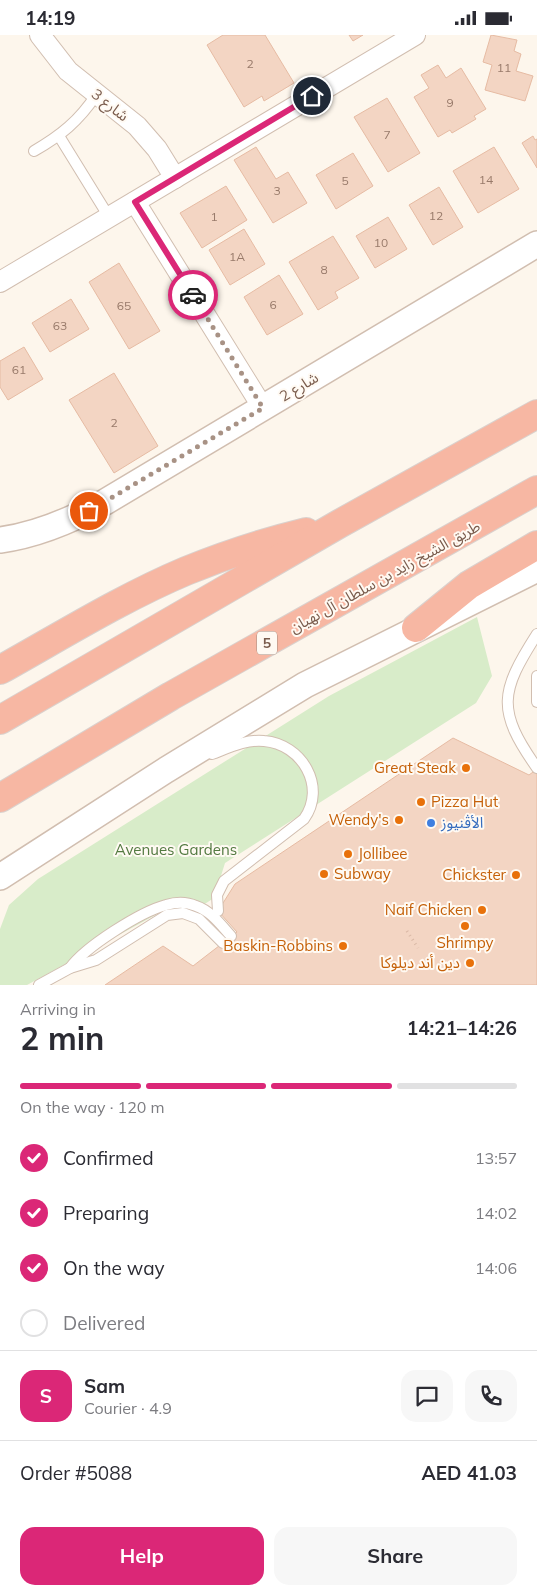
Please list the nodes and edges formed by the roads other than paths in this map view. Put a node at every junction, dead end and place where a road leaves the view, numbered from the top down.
1 (40, 35) edge
2 (415, 35) edge
3 (96, 95) junction
4 (59, 136) junction
5 (34, 151) dead end
6 (175, 178) junction
7 (135, 202) junction
8 (109, 217) junction
9 (537, 244) edge
10 (0, 282) edge
11 (263, 408) junction
12 (537, 414) edge
13 (537, 491) edge
14 (339, 523) junction
15 (0, 540) edge
16 (537, 545) edge
17 (537, 569) edge
18 (416, 628) junction
19 (537, 634) edge
20 (0, 670) edge
21 (537, 676) edge
22 (537, 702) edge
23 (0, 720) edge
24 (537, 768) edge
25 (166, 770) junction
26 (0, 798) edge
27 (10, 871) edge
28 (0, 897) edge
29 (218, 911) dead end
30 (227, 939) dead end
31 (39, 985) edge

1 - 3 street, شارع 3
2 - 6 street
3 - 4 lane
3 - 6 street, شارع 3
4 - 5 lane
4 - 8 lane
6 - 7 street
7 - 8 street
7 - 11 street
8 - 10 street
9 - 11 street, شارع 2
11 - 15 street, شارع 2
12 - 14 highway
13 - 26 highway, طريق الشيخ زايد بن سلطان آل نهيان / 5
14 - 20 highway
14 - 23 highway
16 - 18 highway
17 - 18 street
18 - 25 street
19 - 24 lane
21 - 22 lane
25 - 27 street
25 - 29 lane
27 - 28 street
30 - 31 lane

